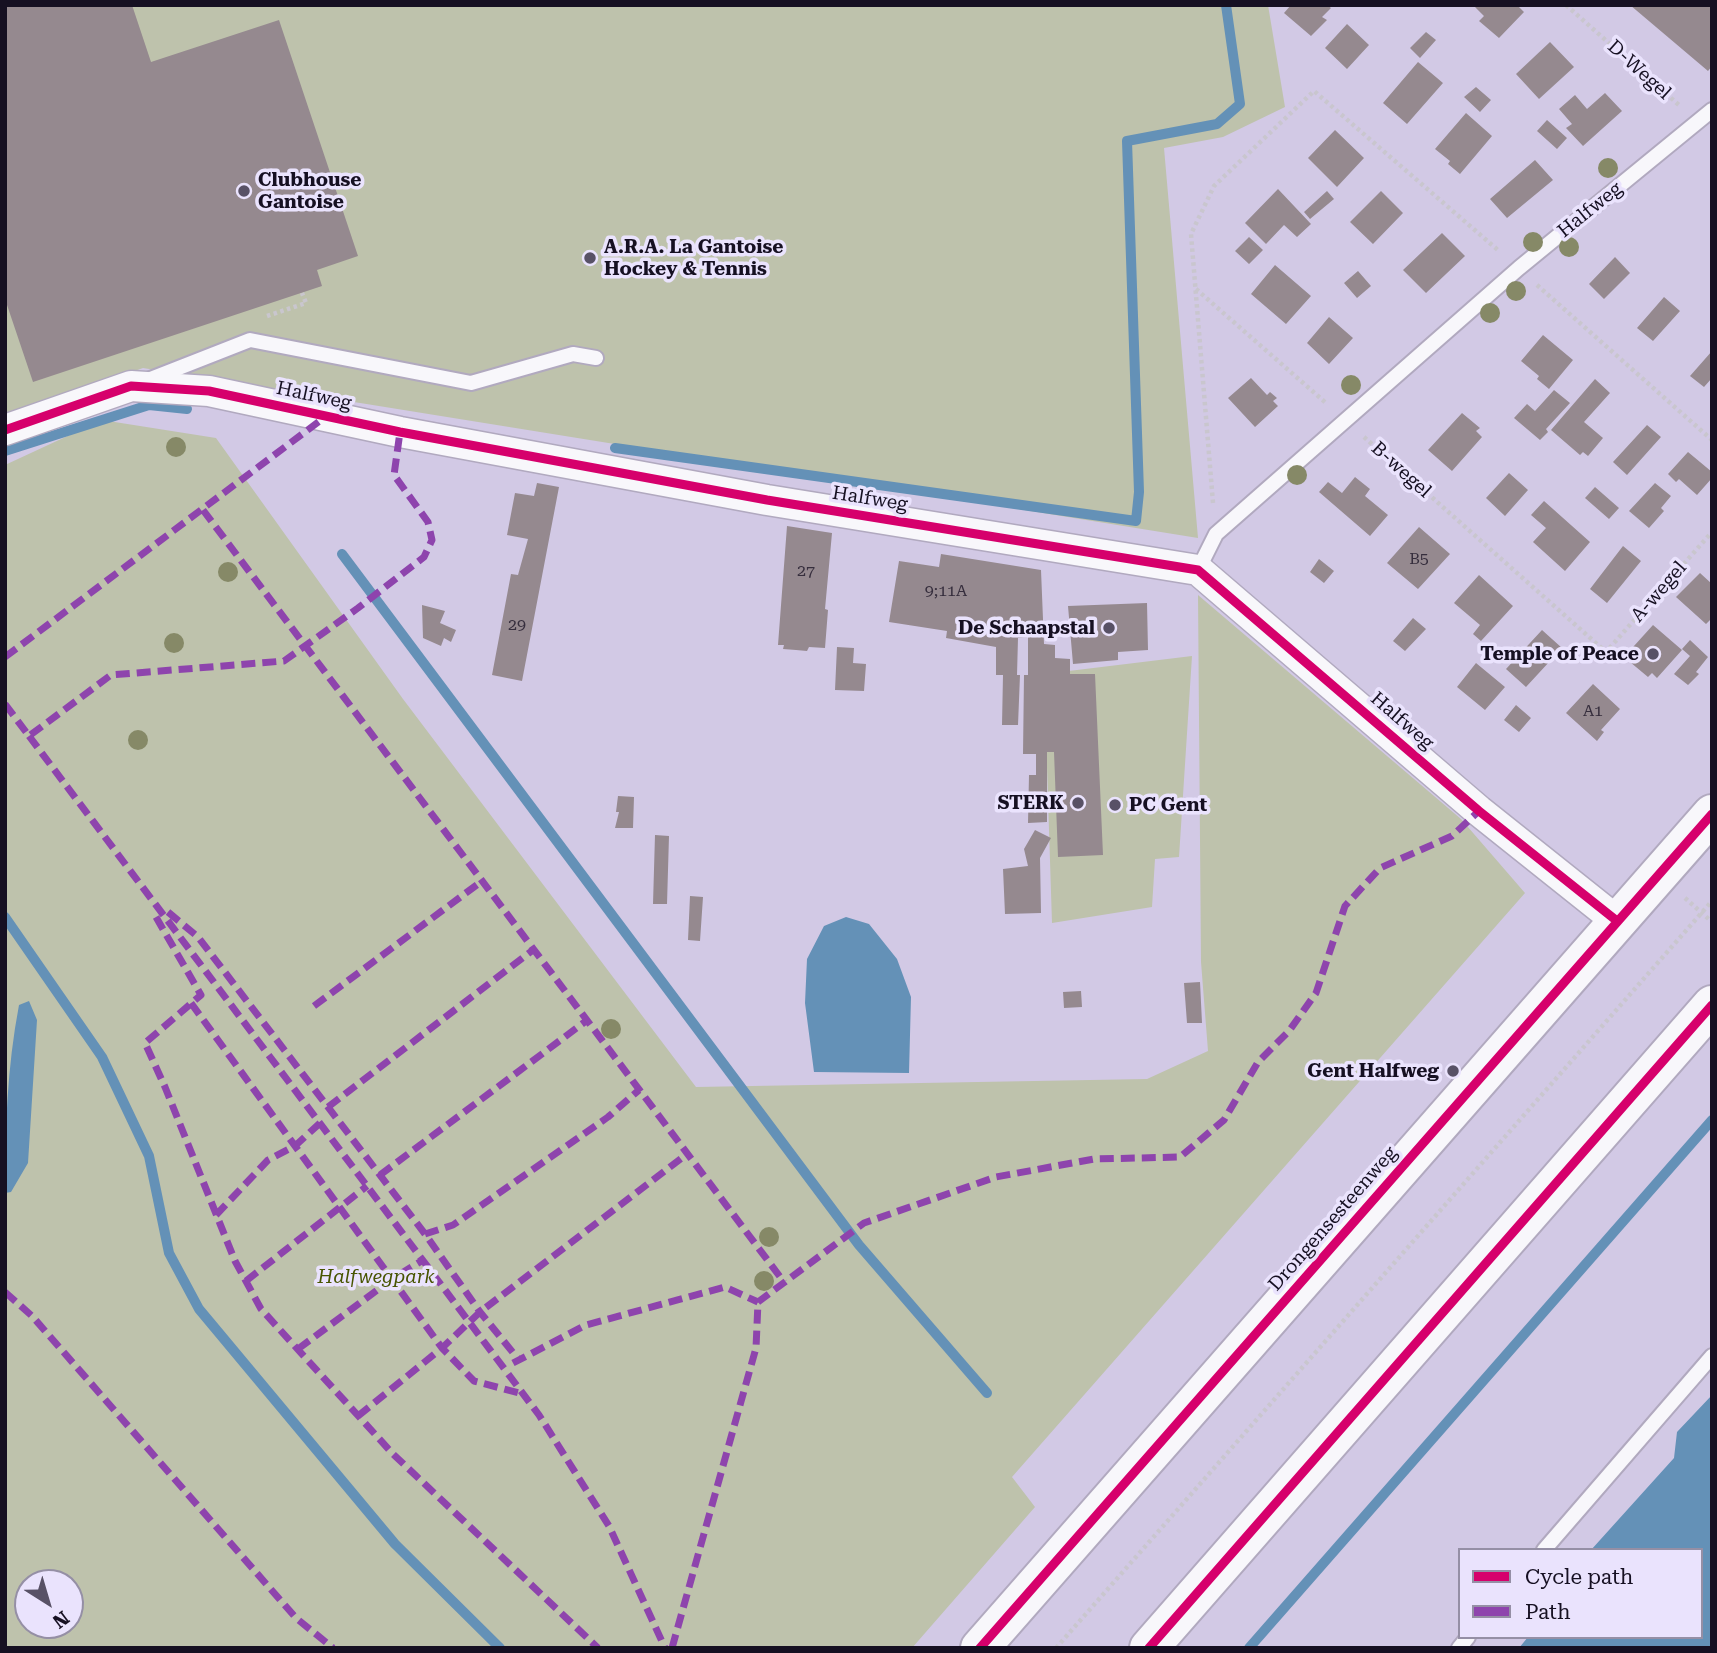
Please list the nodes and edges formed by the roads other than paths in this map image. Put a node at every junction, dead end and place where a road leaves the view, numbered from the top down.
1 (1712, 110) edge
2 (596, 358) dead end
3 (131, 386) junction
4 (5, 430) edge
5 (1198, 570) junction
6 (1712, 814) edge
7 (1617, 921) junction
8 (1712, 1005) edge
9 (1712, 1356) edge
10 (1546, 1548) edge
11 (980, 1648) edge
12 (1149, 1648) edge

1 - 5 lane, Halfweg
2 - 3 lane
3 - 4 street, Halfweg
3 - 5 street, Halfweg
5 - 7 street, Halfweg
6 - 7 highway, Drongensesteenweg
7 - 11 highway, Drongensesteenweg
8 - 12 highway
9 - 10 lane

